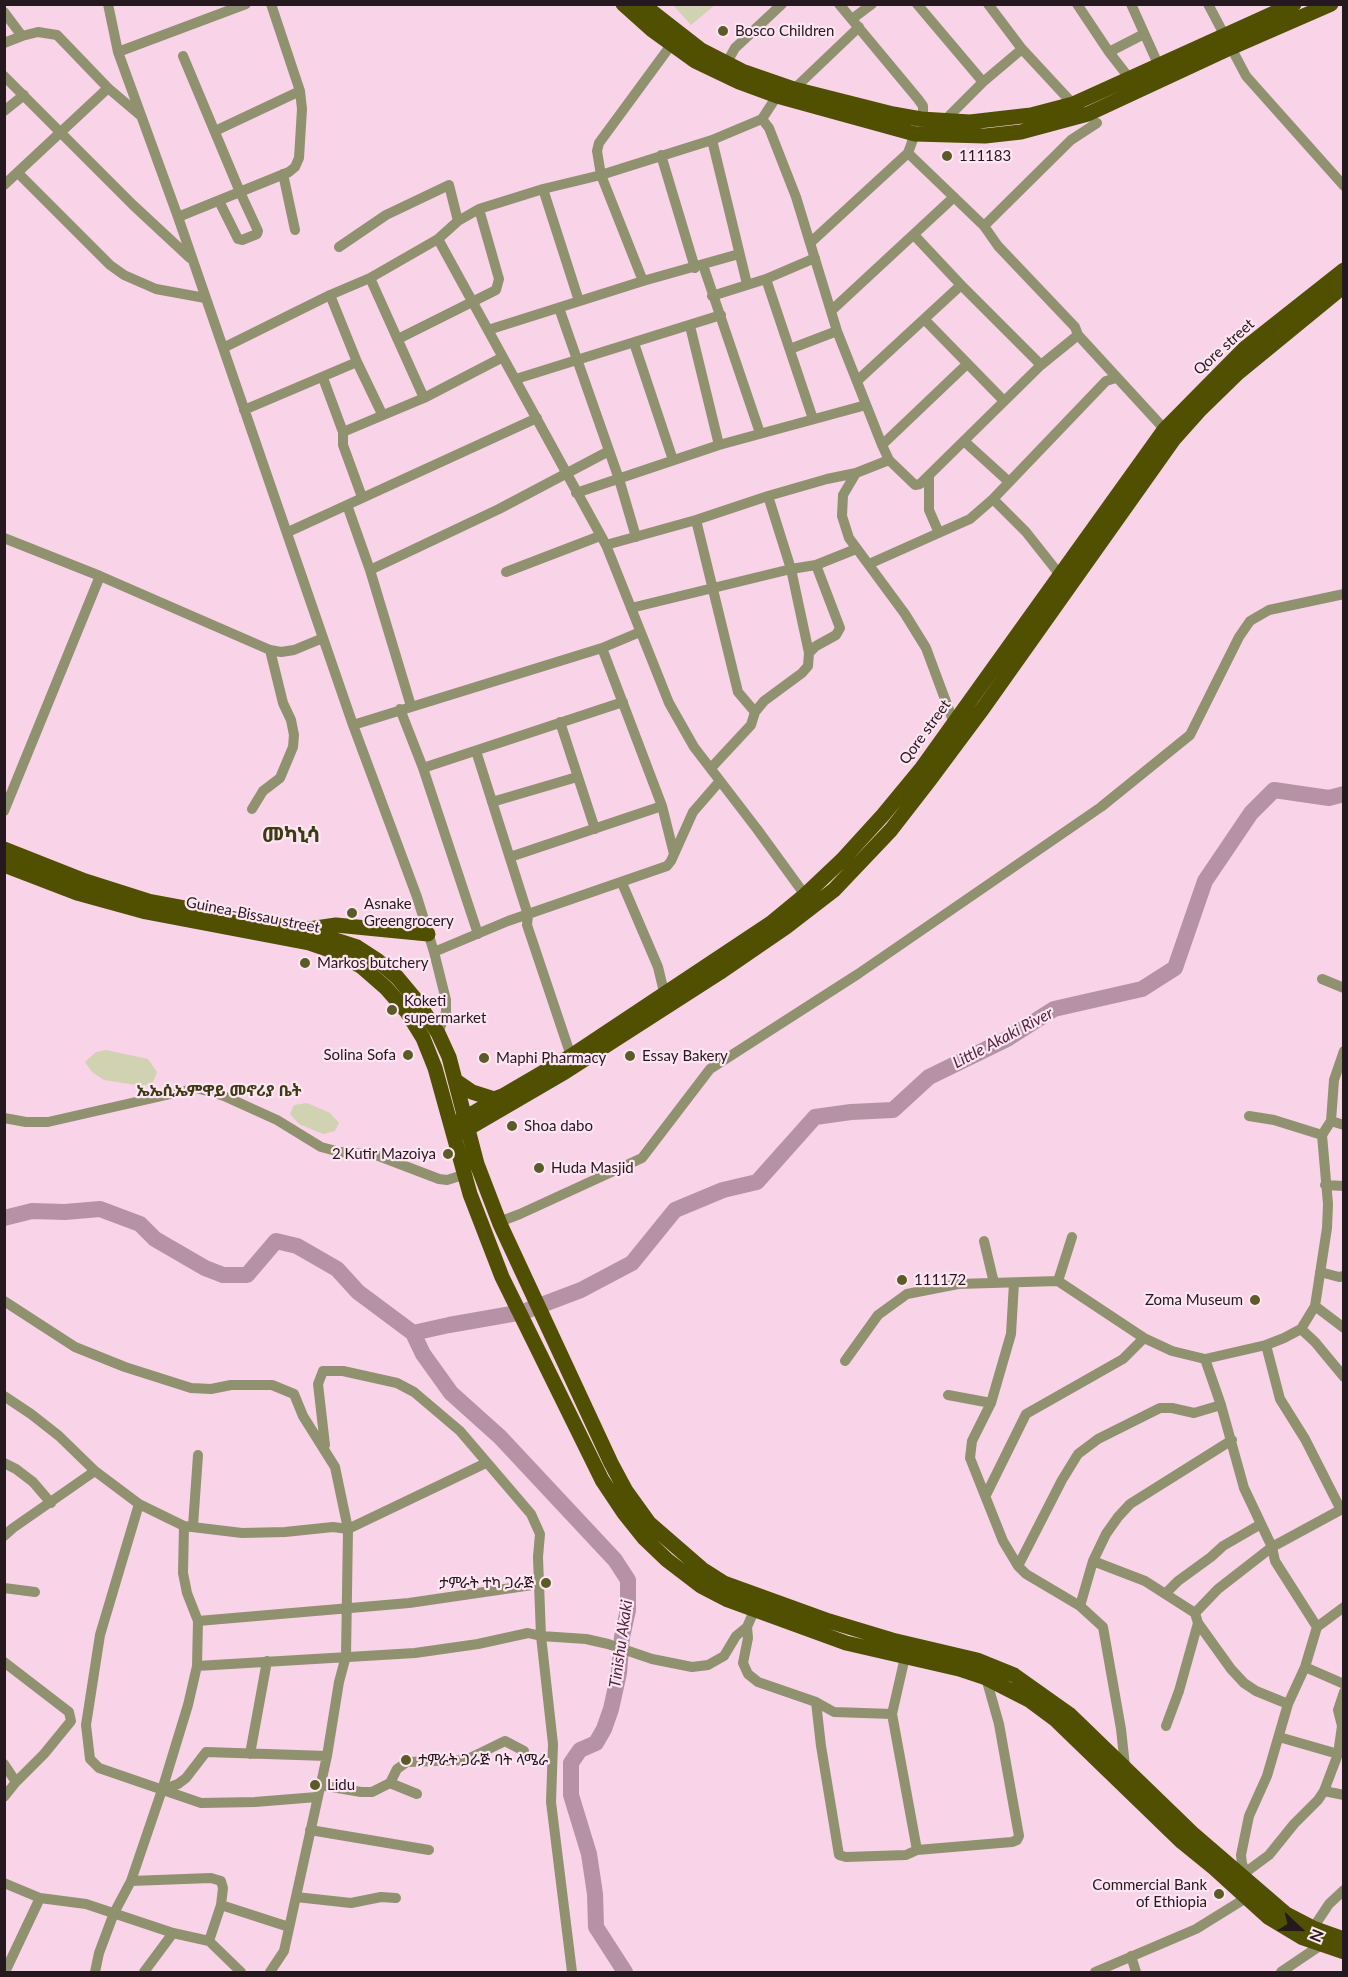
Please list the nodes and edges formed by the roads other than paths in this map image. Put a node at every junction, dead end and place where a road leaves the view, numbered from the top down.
1 (108, 4) edge
2 (246, 4) edge
3 (271, 4) edge
4 (623, 4) edge
5 (642, 4) edge
6 (782, 4) edge
7 (839, 4) edge
8 (872, 4) edge
9 (917, 4) edge
10 (988, 4) edge
11 (1077, 4) edge
12 (1131, 4) edge
13 (1208, 4) edge
14 (1294, 4) edge
15 (1331, 4) edge
16 (4, 12) edge
17 (855, 23) junction
18 (1144, 33) junction
19 (22, 36) junction
20 (1227, 42) junction
21 (4, 43) edge
22 (671, 45) junction
23 (1022, 49) junction
24 (118, 52) junction
25 (1109, 52) junction
26 (183, 56) dead end
27 (726, 64) junction
28 (1158, 64) junction
29 (4, 76) edge
30 (1130, 79) junction
31 (983, 82) junction
32 (108, 88) junction
33 (794, 89) junction
34 (300, 91) junction
35 (24, 95) junction
36 (777, 96) junction
37 (1073, 104) junction
38 (4, 111) edge
39 (141, 116) junction
40 (762, 119) junction
41 (944, 120) junction
42 (1097, 123) dead end
43 (918, 127) junction
44 (215, 131) junction
45 (60, 132) junction
46 (712, 140) junction
47 (908, 153) junction
48 (661, 155) junction
49 (18, 173) junction
50 (283, 174) junction
51 (601, 175) junction
52 (4, 184) edge
53 (1344, 186) edge
54 (543, 189) junction
55 (240, 192) junction
56 (954, 197) junction
57 (219, 201) junction
58 (479, 209) junction
59 (178, 217) junction
60 (458, 221) junction
61 (984, 226) junction
62 (295, 230) dead end
63 (914, 235) junction
64 (438, 239) junction
65 (810, 243) junction
66 (339, 246) dead end
67 (739, 254) junction
68 (190, 258) junction
69 (815, 258) junction
70 (699, 266) junction
71 (1344, 270) edge
72 (370, 278) junction
73 (766, 279) junction
74 (643, 281) junction
75 (747, 284) junction
76 (961, 285) junction
77 (1344, 286) edge
78 (330, 295) junction
79 (712, 296) junction
80 (205, 298) junction
81 (579, 301) junction
82 (472, 302) junction
83 (559, 308) junction
84 (832, 310) junction
85 (721, 315) junction
86 (925, 320) junction
87 (690, 326) junction
88 (488, 330) junction
89 (837, 331) junction
90 (1078, 335) junction
91 (398, 339) junction
92 (634, 343) junction
93 (222, 348) junction
94 (790, 349) junction
95 (503, 357) junction
96 (578, 360) junction
97 (357, 362) junction
98 (966, 364) junction
99 (1041, 365) junction
100 (323, 378) junction
101 (1116, 378) junction
102 (516, 379) junction
103 (857, 381) junction
104 (424, 398) junction
105 (1004, 401) junction
106 (866, 405) junction
107 (244, 411) junction
108 (382, 414) junction
109 (537, 418) junction
110 (813, 419) junction
111 (342, 432) junction
112 (760, 433) junction
113 (1169, 434) junction
114 (964, 441) junction
115 (718, 445) junction
116 (882, 445) junction
117 (609, 451) junction
118 (673, 460) junction
119 (889, 460) junction
120 (566, 472) junction
121 (856, 473) junction
122 (929, 476) junction
123 (619, 479) junction
124 (1008, 481) junction
125 (576, 493) junction
126 (768, 496) junction
127 (362, 497) junction
128 (993, 499) junction
129 (347, 506) junction
130 (696, 520) junction
131 (288, 532) junction
132 (939, 533) junction
133 (636, 537) junction
134 (4, 538) edge
135 (603, 540) junction
136 (856, 549) junction
137 (869, 564) junction
138 (816, 565) junction
139 (791, 569) junction
140 (370, 570) junction
141 (506, 572) dead end
142 (1060, 575) junction
143 (100, 576) junction
144 (712, 588) junction
145 (1344, 594) edge
146 (631, 608) junction
147 (640, 632) junction
148 (323, 638) junction
149 (602, 648) junction
150 (270, 651) junction
151 (809, 653) junction
152 (623, 702) junction
153 (406, 707) junction
154 (755, 712) junction
155 (560, 722) junction
156 (353, 725) junction
157 (959, 729) junction
158 (476, 751) junction
159 (423, 768) junction
160 (711, 768) junction
161 (577, 777) junction
162 (719, 782) junction
163 (492, 802) junction
164 (662, 806) junction
165 (252, 809) dead end
166 (4, 811) edge
167 (595, 829) junction
168 (4, 849) edge
169 (674, 854) junction
170 (510, 856) junction
171 (4, 864) edge
172 (622, 883) junction
173 (808, 901) junction
174 (528, 915) junction
175 (304, 930) junction
176 (429, 934) junction
177 (478, 934) junction
178 (434, 952) junction
179 (1322, 979) dead end
180 (1344, 988) edge
181 (664, 992) junction
182 (438, 1032) junction
183 (1344, 1051) edge
184 (570, 1056) junction
185 (456, 1081) junction
186 (505, 1095) junction
187 (496, 1112) junction
188 (1249, 1116) dead end
189 (4, 1118) edge
190 (1331, 1121) junction
191 (467, 1123) junction
192 (1344, 1125) edge
193 (452, 1132) junction
194 (1322, 1135) junction
195 (474, 1151) junction
196 (463, 1175) junction
197 (1325, 1185) junction
198 (1344, 1186) edge
199 (499, 1222) junction
200 (1072, 1237) dead end
201 (984, 1241) dead end
202 (1320, 1272) junction
203 (1344, 1276) edge
204 (1058, 1281) junction
205 (994, 1282) junction
206 (1014, 1283) junction
207 (4, 1301) edge
208 (1315, 1306) junction
209 (1344, 1328) edge
210 (1301, 1329) junction
211 (1144, 1338) junction
212 (1266, 1345) junction
213 (1205, 1359) junction
214 (845, 1361) dead end
215 (1344, 1377) edge
216 (948, 1395) dead end
217 (4, 1396) edge
218 (990, 1403) junction
219 (1221, 1405) junction
220 (1232, 1440) junction
221 (326, 1452) junction
222 (198, 1455) dead end
223 (4, 1463) edge
224 (486, 1463) junction
225 (95, 1471) junction
226 (986, 1496) junction
227 (51, 1503) junction
228 (139, 1504) junction
229 (1342, 1509) edge
230 (1261, 1524) junction
231 (188, 1526) junction
232 (348, 1529) junction
233 (4, 1536) edge
234 (1272, 1547) junction
235 (1093, 1561) junction
236 (1018, 1566) junction
237 (539, 1584) junction
238 (4, 1588) edge
239 (35, 1592) dead end
240 (1165, 1594) junction
241 (1080, 1606) junction
242 (1344, 1607) edge
243 (346, 1609) junction
244 (754, 1611) junction
245 (1197, 1618) junction
246 (198, 1621) junction
247 (747, 1627) junction
248 (1317, 1628) junction
249 (541, 1636) junction
250 (346, 1656) junction
251 (905, 1657) junction
252 (267, 1661) junction
253 (4, 1662) edge
254 (198, 1666) junction
255 (1305, 1667) junction
256 (986, 1678) junction
257 (1344, 1684) edge
258 (1344, 1692) edge
259 (816, 1702) junction
260 (1288, 1704) junction
261 (892, 1714) junction
262 (1166, 1726) dead end
263 (1279, 1737) junction
264 (524, 1751) dead end
265 (1341, 1752) edge
266 (250, 1754) junction
267 (327, 1756) junction
268 (4, 1764) edge
269 (1119, 1771) junction
270 (16, 1782) junction
271 (390, 1783) junction
272 (320, 1785) junction
273 (162, 1790) junction
274 (1324, 1791) junction
275 (417, 1794) dead end
276 (1344, 1796) edge
277 (4, 1797) edge
278 (317, 1797) junction
279 (310, 1830) junction
280 (429, 1850) dead end
281 (918, 1850) junction
282 (1244, 1874) junction
283 (131, 1881) junction
284 (4, 1883) edge
285 (1344, 1890) edge
286 (296, 1897) junction
287 (40, 1898) junction
288 (396, 1898) dead end
289 (1246, 1898) junction
290 (221, 1905) junction
291 (114, 1913) junction
292 (289, 1927) junction
293 (1313, 1928) junction
294 (173, 1933) junction
295 (1344, 1939) edge
296 (209, 1941) junction
297 (1321, 1945) junction
298 (1344, 1952) edge
299 (1131, 1956) junction
300 (5, 1972) edge
301 (95, 1972) edge
302 (144, 1972) edge
303 (241, 1972) edge
304 (270, 1972) edge
305 (572, 1972) edge
306 (1095, 1972) edge
307 (1136, 1972) edge
308 (1281, 1972) edge

1 - 24 street
2 - 24 street
3 - 34 street
4 - 22 main road
5 - 27 main road
6 - 27 street
7 - 17 street
8 - 17 street
9 - 31 street
10 - 23 street
11 - 25 street
12 - 18 street
13 - 20 street
14 - 20 main road
15 - 20 main road
16 - 19 street
17 - 33 street
17 - 43 street
18 - 25 street
18 - 28 street
19 - 21 street
19 - 32 street
20 - 28 main road
20 - 43 main road
20 - 53 street
22 - 36 main road
22 - 51 street
23 - 31 street
23 - 37 street
24 - 39 street
25 - 30 street
26 - 44 street
27 - 33 main road
28 - 30 main road
29 - 35 street
30 - 37 main road
31 - 41 street
32 - 39 street
32 - 45 street
33 - 43 main road
34 - 44 street
34 - 50 street
35 - 38 street
35 - 45 street
36 - 40 street
36 - 43 main road
37 - 41 main road
39 - 59 street
40 - 46 street
40 - 65 street
41 - 43 main road
42 - 61 street
43 - 47 street
44 - 55 street
45 - 49 street
45 - 68 street
46 - 48 street
46 - 67 street
47 - 56 street
47 - 65 street
48 - 51 street
48 - 70 street
49 - 52 street
49 - 80 street
50 - 55 street
50 - 62 street
51 - 54 street
51 - 74 street
54 - 58 street
54 - 81 street
55 - 57 street
55 - 57 street
56 - 61 street
56 - 63 street
57 - 59 street
58 - 60 street
58 - 82 street
59 - 68 street
60 - 64 street
60 - 66 street
61 - 90 street
63 - 76 street
63 - 84 street
64 - 72 street
64 - 82 street
65 - 69 street
67 - 70 street
67 - 75 street
68 - 80 street
69 - 73 street
69 - 84 street
70 - 74 street
70 - 79 street
71 - 113 main road, Qore street
72 - 78 street
72 - 91 street
73 - 75 street
73 - 94 street
74 - 81 street
75 - 79 street
76 - 86 street
76 - 99 street
77 - 113 main road, Qore street
78 - 93 street
78 - 97 street
79 - 85 street
80 - 93 street
81 - 83 street
82 - 88 street
82 - 91 street
83 - 88 street
83 - 96 street
84 - 89 street
85 - 87 street
85 - 112 street
86 - 98 street
86 - 103 street
87 - 92 street
87 - 115 street
88 - 95 street
89 - 94 street
89 - 103 street
90 - 99 street
90 - 101 street
91 - 104 street
92 - 96 street
92 - 118 street
93 - 107 street
94 - 110 street
95 - 102 street
95 - 104 street
96 - 102 street
96 - 117 street
97 - 100 street
97 - 108 street
98 - 105 street
98 - 116 street
99 - 105 street
100 - 107 street
100 - 111 street
101 - 113 street
101 - 124 street
102 - 109 street
103 - 106 street
104 - 108 street
105 - 114 street
106 - 110 street
106 - 116 street
107 - 131 street
108 - 111 street
109 - 120 street
109 - 127 street
110 - 112 street
111 - 127 street
112 - 115 street
113 - 142 main road, Qore street
113 - 157 main road, Qore street
114 - 122 street
114 - 124 street
115 - 118 street
116 - 119 street
117 - 120 street
117 - 123 street
118 - 123 street
119 - 121 street
119 - 122 street
120 - 125 street
120 - 140 street
121 - 126 street
121 - 136 street
122 - 132 street
123 - 125 street
123 - 133 street
124 - 128 street
125 - 135 street
126 - 130 street
126 - 139 street
127 - 129 street
128 - 132 street
128 - 142 street
129 - 131 street
129 - 140 street
130 - 133 street
130 - 144 street
131 - 148 street
132 - 137 street
133 - 135 street
134 - 143 street
135 - 141 street
135 - 146 street
136 - 137 street
136 - 138 street
137 - 157 street
138 - 139 street
138 - 151 street
139 - 144 street
139 - 151 street
140 - 153 street
142 - 157 main road, Qore street
143 - 150 street
143 - 166 street
144 - 146 street
144 - 154 street
145 - 199 street
146 - 147 street
147 - 149 street
147 - 160 street
148 - 150 street
148 - 156 street
149 - 152 street
149 - 153 street
150 - 165 street
151 - 154 street
152 - 155 street
152 - 164 street
153 - 156 street
153 - 159 street
154 - 160 street
155 - 158 street
155 - 161 street
156 - 176 street
157 - 173 main road, Qore street
158 - 159 street
158 - 163 street
159 - 177 street
160 - 162 street
161 - 163 street
161 - 167 street
162 - 169 street
162 - 173 street
163 - 170 street
164 - 167 street
164 - 169 street
167 - 170 street
168 - 175 main road
169 - 172 street
170 - 174 street
171 - 193 main road, Guinea-Bissau street
172 - 174 street
172 - 181 street
173 - 181 main road, Qore street
173 - 187 main road, Qore street
174 - 177 street
174 - 184 street
175 - 176 main road
175 - 182 main road
176 - 178 street
177 - 178 street
178 - 182 street
179 - 180 street
181 - 184 main road, Qore street
182 - 185 main road
183 - 190 street
184 - 186 main road, Qore street
185 - 186 main road
185 - 191 main road
186 - 191 main road, Qore street
187 - 191 main road, Qore street
187 - 195 main road
188 - 194 street
189 - 196 street
190 - 192 street
190 - 194 street
191 - 193 main road, Qore street
191 - 195 main road
193 - 196 main road, Guinea-Bissau street
194 - 197 street
195 - 199 main road
196 - 244 main road, Guinea-Bissau street
197 - 198 street
197 - 202 street
199 - 269 main road
200 - 204 street
201 - 205 street
202 - 203 street
202 - 208 street
204 - 206 street
204 - 211 street
205 - 206 street
205 - 214 street
206 - 218 street
207 - 221 street
208 - 209 street
208 - 210 street
210 - 212 street
210 - 215 street
211 - 213 street
211 - 226 street
212 - 213 street
212 - 229 street
213 - 219 street
216 - 218 street
217 - 225 street
218 - 226 street
219 - 220 street
219 - 236 street
220 - 230 street
220 - 235 street
221 - 224 street
221 - 232 street
222 - 231 street
223 - 227 street
224 - 232 street
224 - 237 street
225 - 227 street
225 - 228 street
226 - 236 street
227 - 233 street
228 - 231 street
228 - 273 street
229 - 234 street
230 - 234 street
230 - 240 street
231 - 232 street
231 - 246 street
232 - 243 street
234 - 245 street
234 - 248 street
235 - 240 street
235 - 241 street
236 - 241 street
237 - 243 street
237 - 249 street
238 - 239 street
240 - 245 street
241 - 269 street
242 - 248 street
243 - 246 street
243 - 250 street
244 - 247 street
244 - 251 main road, Guinea-Bissau street
245 - 260 street
245 - 262 street
246 - 254 street
247 - 249 street
247 - 259 street
248 - 255 street
249 - 250 street
249 - 305 street
250 - 252 street
250 - 267 street
251 - 256 main road, Guinea-Bissau street
251 - 261 street
252 - 254 street
252 - 266 street
253 - 270 street
254 - 273 street
255 - 257 street
255 - 260 street
256 - 269 main road, Guinea-Bissau street
256 - 281 street
258 - 265 street
259 - 261 street
259 - 281 street
260 - 263 street
261 - 281 street
263 - 265 street
263 - 282 street
264 - 271 street
265 - 274 street
266 - 267 street
266 - 273 street
267 - 272 street
268 - 270 street
269 - 282 main road
269 - 289 main road
270 - 277 street
271 - 272 street
271 - 275 street
272 - 278 street
273 - 278 street
273 - 283 street
274 - 276 street
274 - 282 street
278 - 279 street
279 - 280 street
279 - 286 street
282 - 293 main road
283 - 290 street
283 - 291 street
284 - 287 street
285 - 293 street
286 - 288 street
286 - 292 street
287 - 291 street
287 - 300 street
289 - 297 main road
289 - 299 street
290 - 292 street
290 - 296 street
291 - 294 street
291 - 301 street
292 - 304 street
293 - 295 main road
294 - 296 street
294 - 302 street
296 - 303 street
297 - 298 main road
297 - 308 street
299 - 306 street
299 - 307 street

